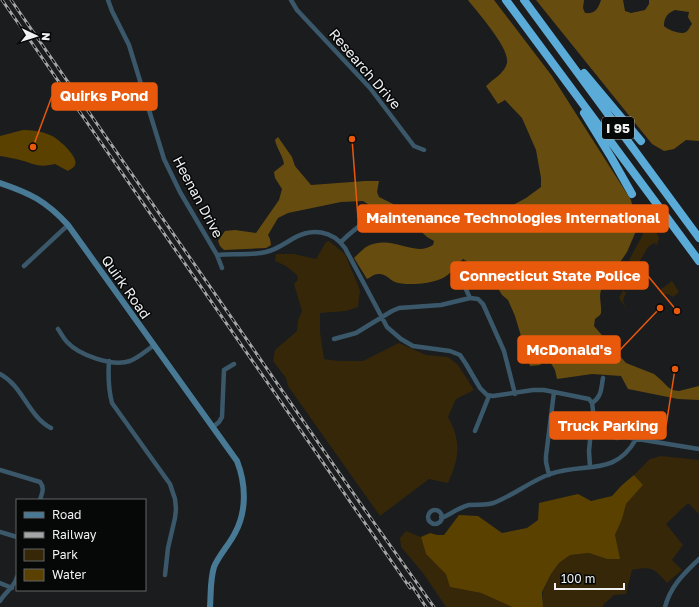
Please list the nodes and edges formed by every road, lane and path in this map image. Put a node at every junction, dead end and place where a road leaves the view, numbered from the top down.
1 (108, 0) edge
2 (291, 0) edge
3 (506, 0) edge
4 (524, 0) edge
5 (537, 18) junction
6 (546, 53) junction
7 (641, 141) dead end
8 (424, 150) dead end
9 (0, 183) edge
10 (632, 194) dead end
11 (393, 222) dead end
12 (68, 225) junction
13 (699, 238) edge
14 (341, 242) junction
15 (217, 255) junction
16 (699, 261) edge
17 (24, 266) dead end
18 (222, 268) dead end
19 (454, 277) dead end
20 (470, 298) junction
21 (381, 317) junction
22 (58, 329) dead end
23 (334, 339) dead end
24 (153, 346) junction
25 (109, 361) junction
26 (234, 364) dead end
27 (0, 374) edge
28 (603, 378) dead end
29 (554, 392) junction
30 (515, 394) junction
31 (489, 396) junction
32 (592, 403) junction
33 (213, 427) junction
34 (51, 428) dead end
35 (475, 431) dead end
36 (616, 438) dead end
37 (636, 439) junction
38 (699, 449) edge
39 (590, 467) junction
40 (0, 470) edge
41 (549, 474) junction
42 (40, 499) edge
43 (442, 517) dead end
44 (0, 532) edge
45 (16, 537) edge
46 (699, 559) edge
47 (165, 575) dead end
48 (16, 579) edge
49 (0, 583) edge
50 (12, 588) junction
51 (0, 601) edge
52 (210, 607) edge
53 (665, 607) edge

1 - 15 street, Heenan Drive
2 - 8 street, Research Drive
3 - 6 highway, I 95
4 - 5 highway, I 95
5 - 7 highway
5 - 13 highway, I 95
6 - 10 highway
6 - 16 highway, I 95
9 - 12 street, Quirk Road
11 - 14 street
12 - 17 street
12 - 24 street, Quirk Road
14 - 15 street
14 - 21 street
15 - 18 street, Heenan Drive
19 - 20 street
20 - 21 street
20 - 30 street
21 - 23 street
21 - 31 street
22 - 25 street
24 - 25 street
24 - 33 street, Quirk Road
25 - 47 street
26 - 33 street
27 - 34 street
28 - 32 street
29 - 30 street
29 - 32 street
29 - 41 street
30 - 31 street
31 - 35 street
32 - 39 street
33 - 52 street, Quirk Road
36 - 37 street
37 - 38 street
37 - 39 street
39 - 41 street
40 - 42 street
41 - 43 street
44 - 45 street
46 - 53 street
48 - 50 street
49 - 50 street
50 - 51 street

